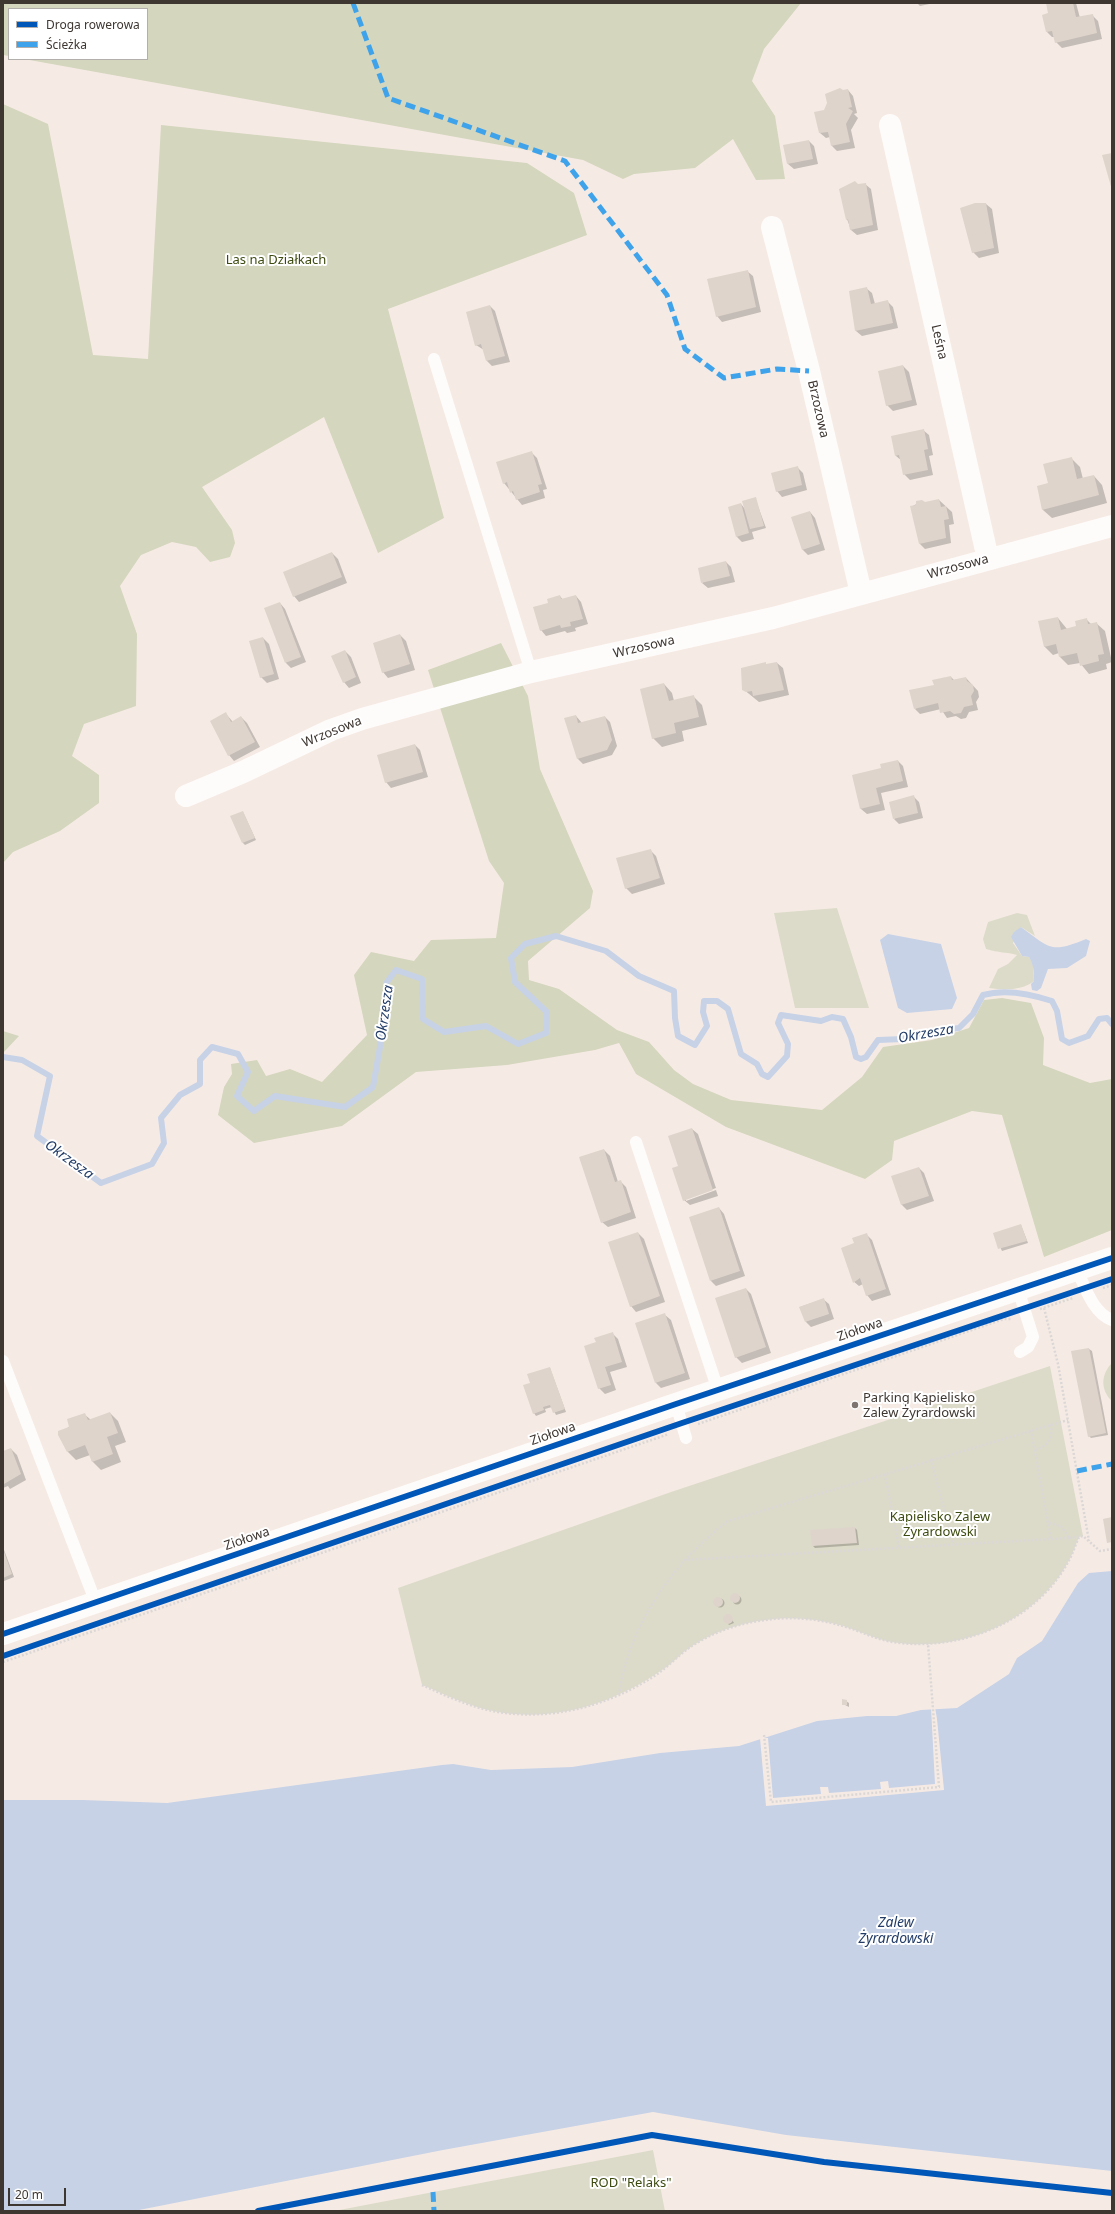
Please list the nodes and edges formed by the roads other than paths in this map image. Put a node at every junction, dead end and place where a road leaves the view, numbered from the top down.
1 (890, 125) dead end
2 (772, 226) dead end
3 (434, 359) dead end
4 (1112, 526) edge
5 (988, 559) junction
6 (861, 593) junction
7 (531, 672) junction
8 (186, 796) dead end
9 (636, 1142) dead end
10 (1112, 1258) edge
11 (1081, 1278) junction
12 (1022, 1304) junction
13 (1112, 1320) edge
14 (1020, 1352) dead end
15 (3, 1361) edge
16 (718, 1390) junction
17 (96, 1603) junction
18 (3, 1634) edge

1 - 5 street, Leśna
2 - 6 street, Brzozowa
3 - 7 lane
4 - 5 street, Wrzosowa
5 - 6 street, Wrzosowa
6 - 7 street, Wrzosowa
7 - 8 street, Wrzosowa
9 - 16 lane
10 - 11 street, Ziołowa
11 - 12 street, Ziołowa
11 - 13 lane
12 - 14 lane
12 - 16 street, Ziołowa
15 - 17 lane
16 - 17 street, Ziołowa
17 - 18 street, Ziołowa

